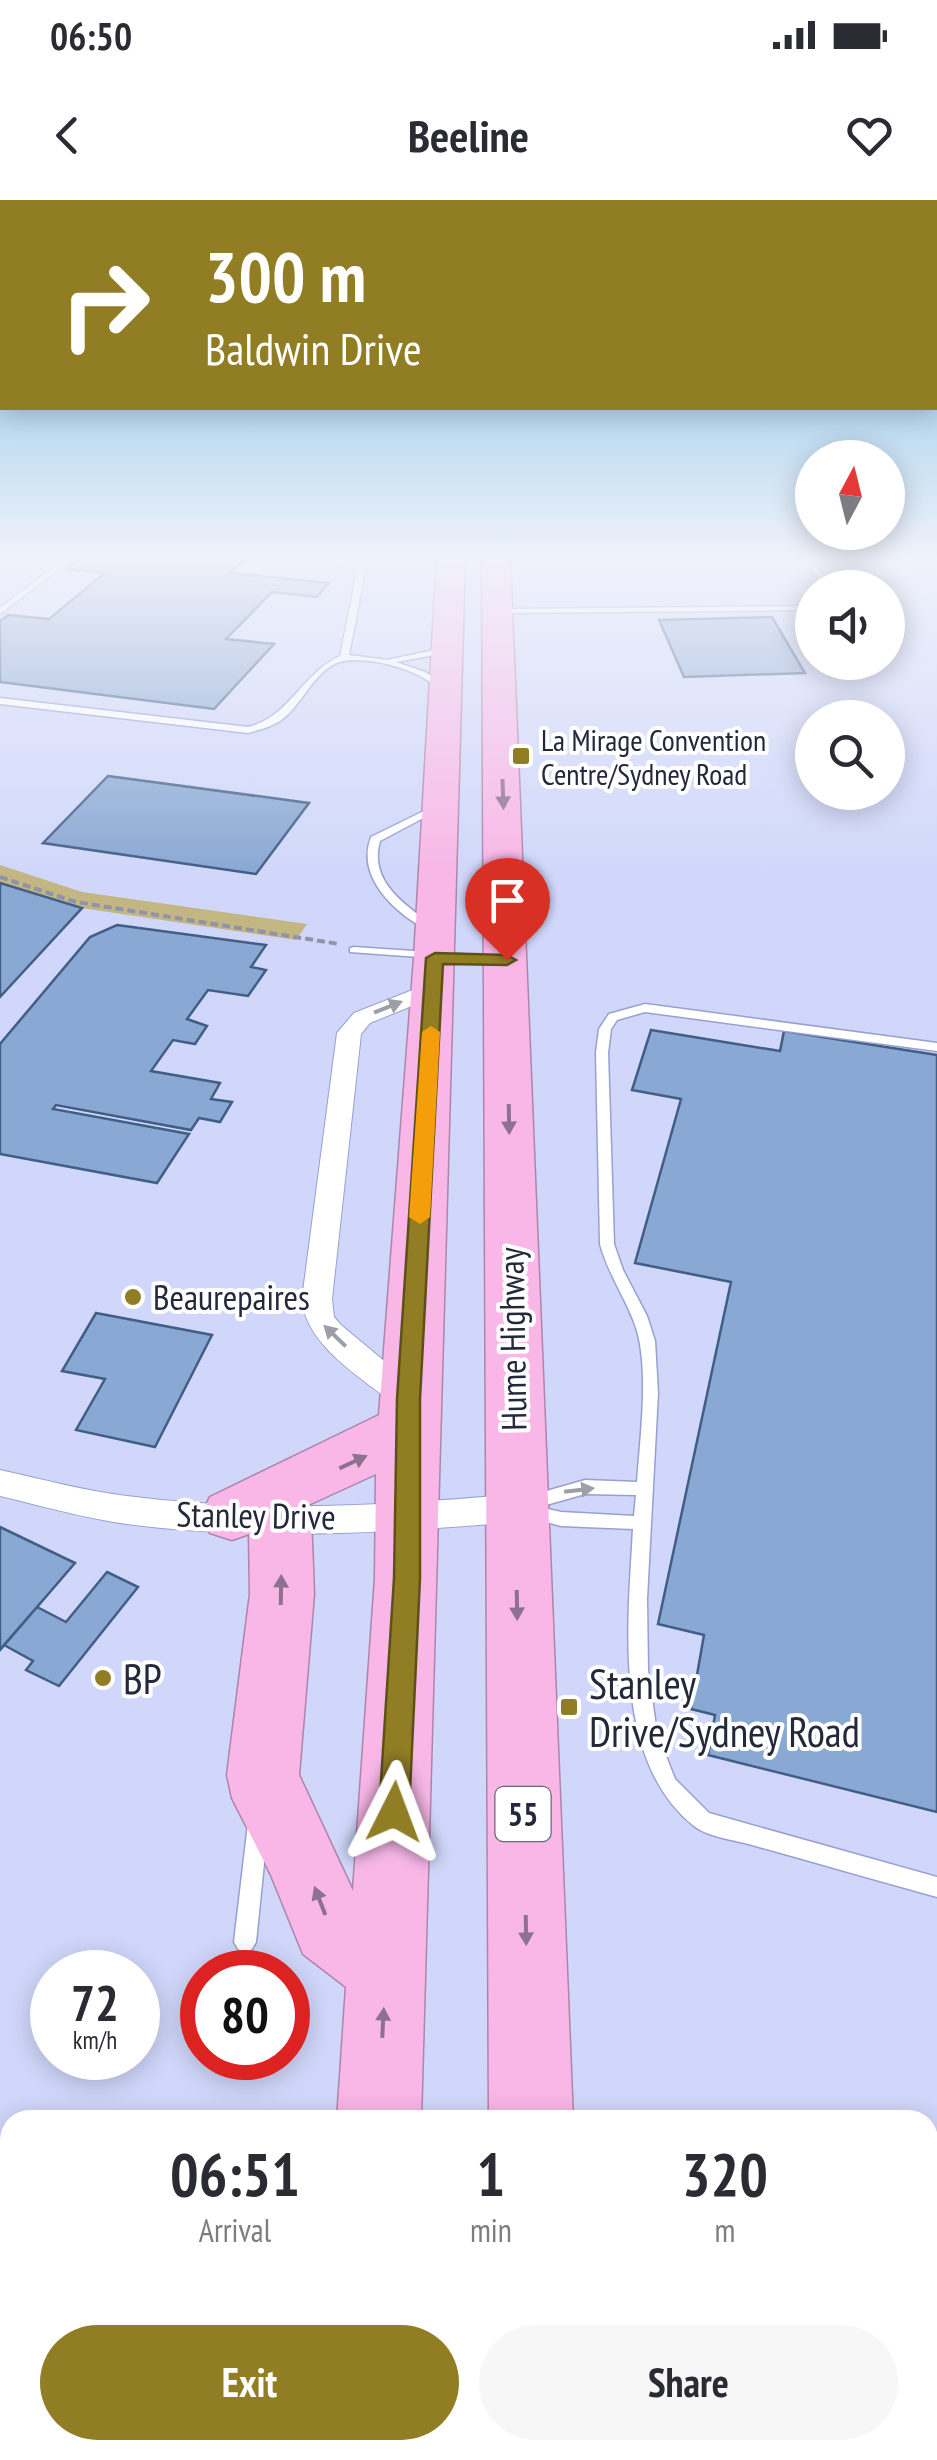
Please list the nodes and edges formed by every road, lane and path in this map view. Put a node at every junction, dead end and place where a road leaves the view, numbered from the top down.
1 (336, 662) edge
2 (384, 662) edge
3 (443, 662) edge
4 (448, 662) edge
5 (499, 662) edge
6 (448, 667) junction
7 (0, 701) edge
8 (0, 877) edge
9 (354, 950) joint
10 (435, 960) junction
11 (507, 960) junction
12 (937, 1047) edge
13 (408, 1413) junction
14 (0, 1482) edge
15 (646, 1489) junction
16 (515, 1508) junction
17 (256, 1515) junction
18 (408, 1518) junction
19 (643, 1523) junction
20 (263, 1775) junction
21 (937, 1886) edge
22 (245, 1942) dead end
23 (386, 1969) junction
24 (379, 2110) edge
25 (531, 2110) edge

1 - 7 lane
2 - 6 lane
3 - 6 lane
4 - 6 highway
5 -> 11 highway, Hume Highway / 55
6 - 10 highway
8 - 9 path
9 - 10 lane
10 - 11 lane
10 - 13 highway
13 -> 10 street
11 -> 16 highway, Hume Highway / 55
12 - 15 lane
17 -> 13 highway
13 - 18 highway
14 - 17 street, Stanley Drive
16 -> 15 lane
15 - 19 lane
16 - 18 street, Stanley Drive
16 - 19 lane
16 -> 25 highway, Hume Highway / 55
17 - 18 street, Stanley Drive
20 -> 17 highway
18 - 23 highway
19 - 21 lane
20 - 22 lane
23 -> 20 highway
24 -> 23 highway

